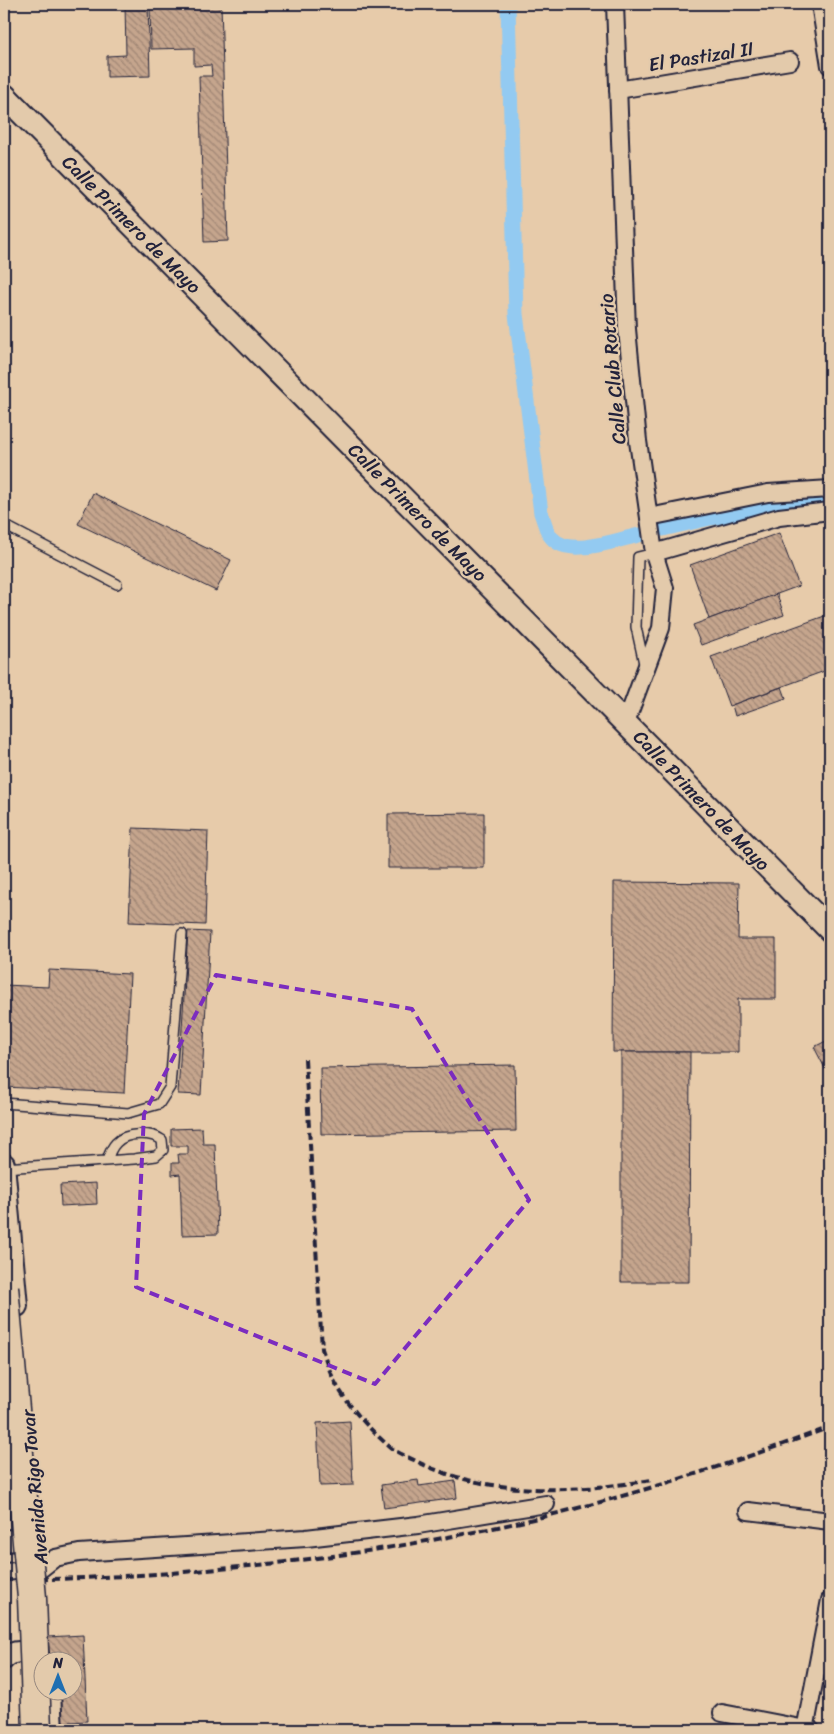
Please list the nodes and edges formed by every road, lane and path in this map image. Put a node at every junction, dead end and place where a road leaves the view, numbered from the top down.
1 (615, 4) edge
2 (820, 4) edge
3 (790, 61) dead end
4 (830, 66) edge
5 (618, 90) junction
6 (4, 95) edge
7 (830, 488) edge
8 (830, 511) edge
9 (649, 517) junction
10 (4, 525) edge
11 (654, 553) junction
12 (117, 584) dead end
13 (645, 670) junction
14 (626, 722) junction
15 (830, 930) edge
16 (182, 934) dead end
17 (4, 1104) edge
18 (107, 1161) junction
19 (4, 1164) edge
20 (4, 1168) edge
21 (4, 1287) edge
22 (4, 1474) edge
23 (546, 1504) dead end
24 (36, 1510) junction
25 (748, 1511) dead end
26 (830, 1521) edge
27 (4, 1540) edge
28 (41, 1569) junction
29 (4, 1572) edge
30 (830, 1600) edge
31 (47, 1652) edge
32 (32, 1654) edge
33 (4, 1659) edge
34 (51, 1702) edge
35 (722, 1713) dead end
36 (21, 1730) edge
37 (38, 1730) edge
38 (52, 1730) edge
39 (807, 1730) edge

1 - 5 street, Calle Club Rotario
2 - 4 street
3 - 5 street, El Pastizal II
5 - 9 street, Calle Club Rotario
6 - 14 main road, Calle Primero de Mayo
7 - 9 street
8 - 11 street
9 - 11 street, Calle Club Rotario
10 - 12 lane
11 - 13 street, Calle Club Rotario
11 - 13 lane
13 - 14 street, Calle Club Rotario
14 - 15 main road, Calle Primero de Mayo
16 - 17 lane
18 - 18 lane
18 - 20 lane
19 - 20 street, Avenida Rigo Tovar
20 - 24 street, Avenida Rigo Tovar
21 - 37 highway, Avenida Rigo Tovar, bridge
22 - 36 highway, Avenida Rigo Tovar
23 - 28 street
24 - 27 street
24 - 28 street, Avenida Rigo Tovar
25 - 26 street
28 - 29 street
28 - 31 street, Avenida Rigo Tovar
30 - 39 street
32 - 33 street
34 - 38 street
35 - 39 street

